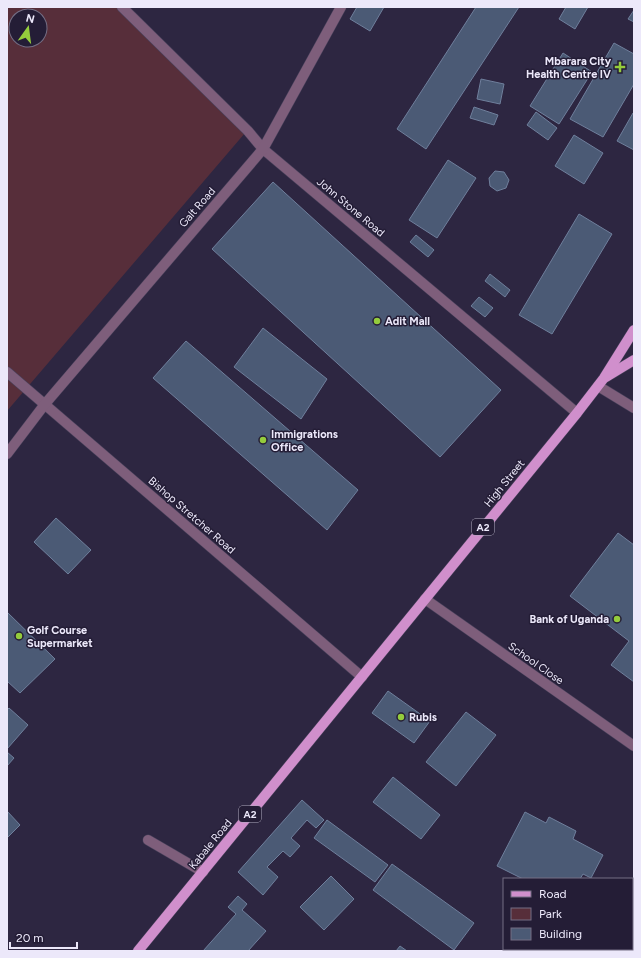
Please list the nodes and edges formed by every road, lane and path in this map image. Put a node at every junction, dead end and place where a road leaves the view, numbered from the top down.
1 (122, 7) edge
2 (341, 7) edge
3 (263, 148) junction
4 (634, 330) edge
5 (634, 360) edge
6 (7, 372) edge
7 (601, 382) junction
8 (44, 404) junction
9 (634, 408) edge
10 (577, 413) junction
11 (7, 454) edge
12 (425, 599) junction
13 (362, 677) junction
14 (634, 746) edge
15 (148, 840) dead end
16 (203, 872) junction
17 (138, 951) edge

1 - 3 street, John Stone Road
2 - 3 street, Galt Road
3 - 8 street, Galt Road
3 - 10 street, John Stone Road
4 - 7 main road, High Street / A2
5 - 7 main road, High Street / A2
6 - 8 street, Bishop Stretcher Road
7 - 9 street
7 - 10 main road, High Street / A2
8 - 11 street, Galt Road
8 - 13 street, Bishop Stretcher Road
10 - 12 main road, High Street / A2
12 - 13 main road, High Street / A2
12 - 14 street, School Close
13 - 16 main road, Kabale Road / A2
15 - 16 street
16 - 17 main road, Kabale Road / A2

